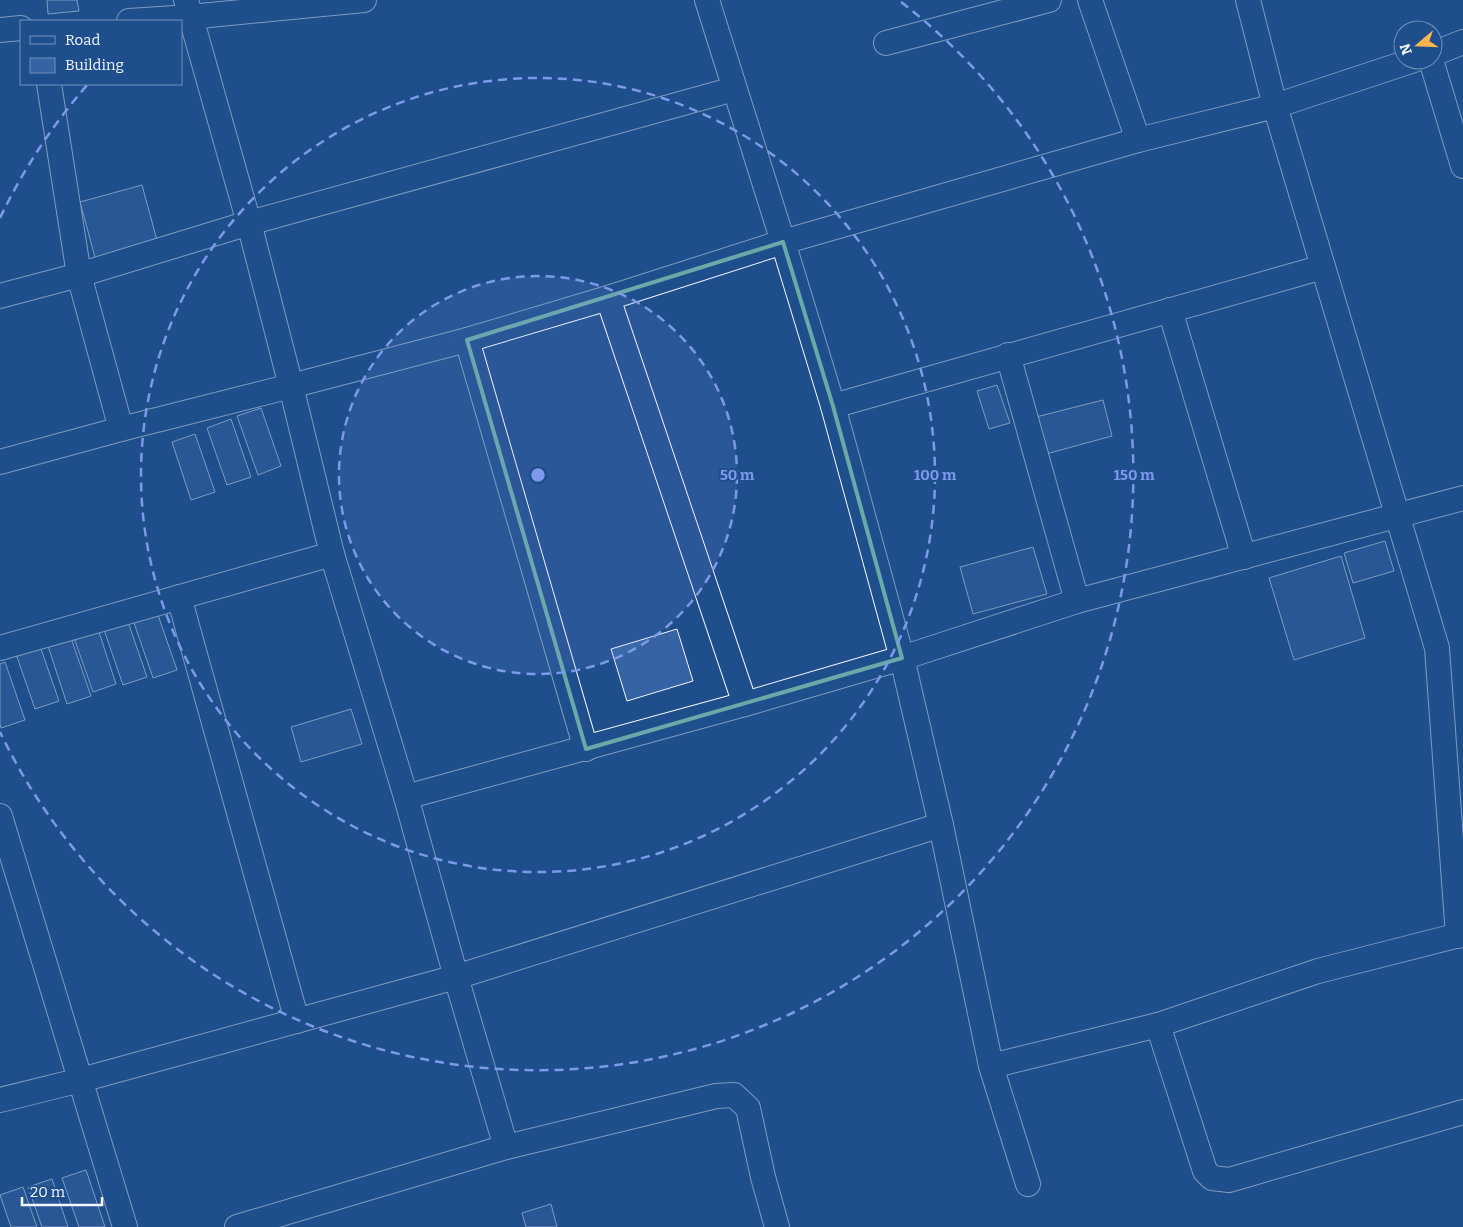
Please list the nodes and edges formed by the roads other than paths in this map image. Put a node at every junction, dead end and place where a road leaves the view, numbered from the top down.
1 (364, 0) edge
2 (707, 0) edge
3 (1049, 0) edge
4 (1090, 0) edge
5 (1248, 0) edge
6 (188, 9) edge
7 (134, 20) edge
8 (20, 28) edge
9 (0, 30) edge
10 (1463, 42) edge
11 (886, 43) dead end
12 (1443, 50) edge
13 (1393, 67) edge
14 (1434, 70) edge
15 (49, 85) edge
16 (734, 89) junction
17 (1275, 106) junction
18 (1138, 140) junction
19 (1463, 166) edge
20 (249, 223) junction
21 (782, 242) junction
22 (1323, 267) junction
23 (79, 275) junction
24 (0, 296) edge
25 (608, 298) junction
26 (1170, 310) junction
27 (467, 340) junction
28 (1008, 355) junction
29 (291, 386) junction
30 (833, 406) junction
31 (121, 429) junction
32 (0, 462) edge
33 (1463, 498) edge
34 (1397, 514) junction
35 (332, 554) junction
36 (1244, 557) junction
37 (180, 597) junction
38 (1077, 601) junction
39 (0, 648) edge
40 (902, 658) junction
41 (745, 704) junction
42 (586, 749) junction
43 (406, 797) junction
44 (0, 816) edge
45 (941, 825) junction
46 (1460, 935) edge
47 (456, 977) junction
48 (297, 1021) junction
49 (1158, 1025) junction
50 (991, 1066) junction
51 (81, 1080) junction
52 (0, 1100) edge
53 (1463, 1112) edge
54 (506, 1147) junction
55 (1028, 1184) dead end
56 (274, 1222) edge
57 (125, 1227) edge
58 (237, 1227) edge
59 (778, 1227) edge

1 - 6 street
2 - 16 street
3 - 11 street
4 - 18 street
5 - 17 street
6 - 7 street
6 - 20 street
8 - 9 street
10 - 12 street
13 - 17 street
14 - 19 street
15 - 23 street
16 - 20 street
16 - 21 street
17 - 18 street
17 - 22 street
18 - 21 street
20 - 23 street
20 - 29 street
21 - 25 street
21 - 30 street
22 - 26 street
22 - 34 street
23 - 24 street
23 - 31 street
25 - 27 street
25 - 41 street
26 - 28 street
26 - 36 street
27 - 29 street
27 - 42 street
28 - 30 street
28 - 38 street
29 - 31 street
29 - 35 street
30 - 40 street
31 - 32 street
33 - 34 street
34 - 36 street
34 - 46 street
35 - 37 street
35 - 43 street
36 - 38 street
37 - 39 street
37 - 48 street
38 - 40 street
40 - 41 street
40 - 45 street
41 - 42 street
42 - 43 street
43 - 47 street
44 - 51 street
45 - 47 street
45 - 50 street
46 - 49 street
47 - 48 street
47 - 54 street
48 - 51 street
49 - 50 street
49 - 53 street
50 - 55 street
51 - 52 street
51 - 57 street
54 - 56 street
54 - 59 street
56 - 58 street

